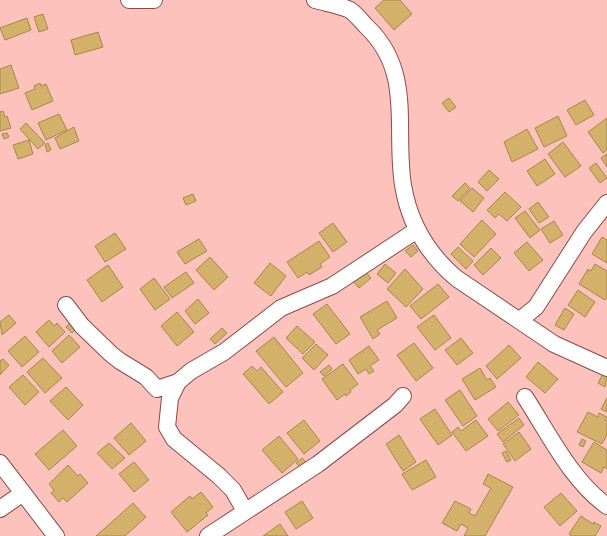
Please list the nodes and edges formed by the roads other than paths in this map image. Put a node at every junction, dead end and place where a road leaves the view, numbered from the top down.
1 (129, 0) edge
2 (154, 0) edge
3 (315, 0) edge
4 (349, 5) edge
5 (607, 203) edge
6 (417, 230) junction
7 (66, 305) dead end
8 (520, 320) junction
9 (607, 368) edge
10 (178, 382) junction
11 (403, 396) dead end
12 (525, 397) dead end
13 (0, 462) edge
14 (23, 493) junction
15 (607, 506) edge
16 (0, 509) edge
17 (246, 511) junction
18 (56, 536) edge
19 (208, 536) edge

1 - 2 street
3 - 4 street
4 - 6 street
5 - 8 street
6 - 8 street
6 - 10 street
7 - 10 street
8 - 9 street
10 - 17 street
11 - 17 street
12 - 15 street
13 - 14 street
14 - 16 street
14 - 18 street
17 - 19 street

